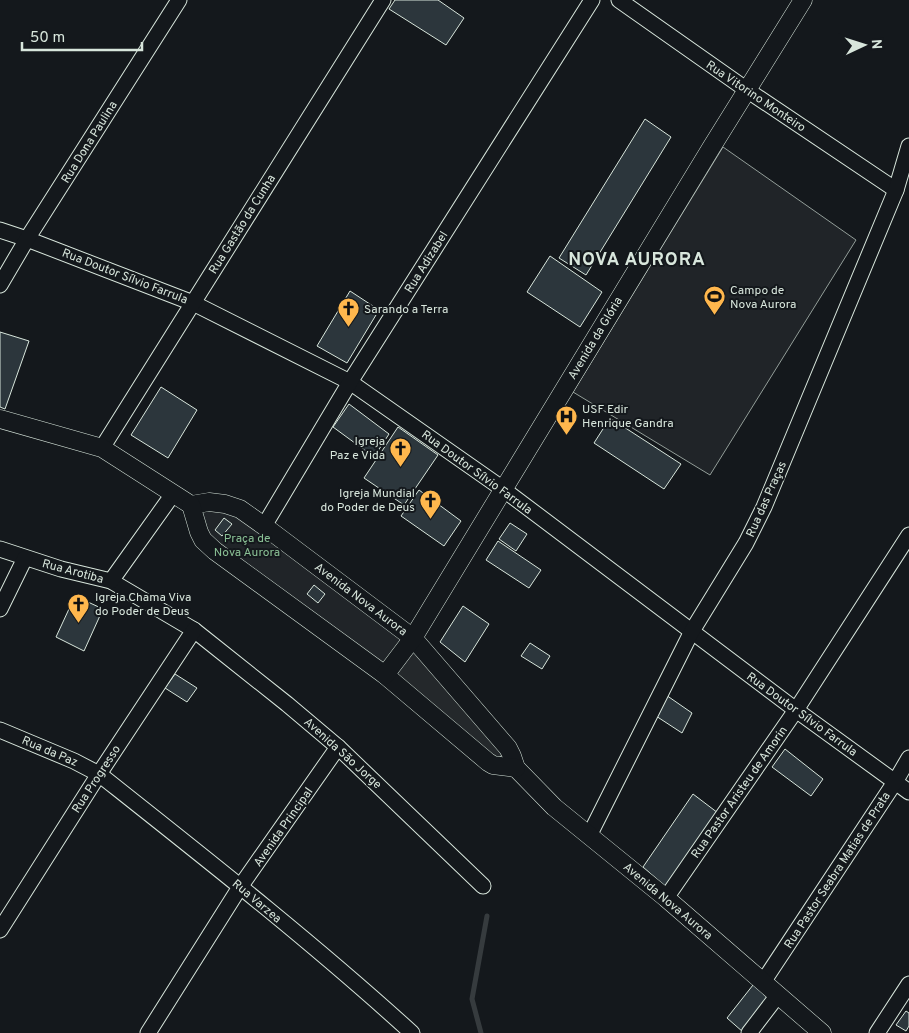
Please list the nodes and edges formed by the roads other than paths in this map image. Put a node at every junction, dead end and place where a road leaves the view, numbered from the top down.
1 (179, 0) edge
2 (383, 0) edge
3 (592, 0) edge
4 (619, 0) edge
5 (803, 0) edge
6 (747, 90) junction
7 (909, 146) edge
8 (896, 190) junction
9 (0, 230) edge
10 (27, 239) junction
11 (0, 285) edge
12 (193, 303) junction
13 (350, 382) junction
14 (0, 419) edge
15 (102, 448) junction
16 (503, 489) junction
17 (173, 494) junction
18 (191, 505) junction
19 (264, 526) junction
20 (909, 535) edge
21 (0, 549) edge
22 (25, 558) junction
23 (111, 581) junction
24 (0, 609) edge
25 (194, 630) junction
26 (692, 632) junction
27 (413, 638) junction
28 (385, 675) junction
29 (796, 710) junction
30 (0, 730) edge
31 (338, 747) junction
32 (909, 758) edge
33 (516, 768) junction
34 (99, 774) junction
35 (894, 782) junction
36 (909, 792) edge
37 (589, 836) junction
38 (483, 886) dead end
39 (240, 887) junction
40 (666, 898) junction
41 (0, 930) edge
42 (763, 982) junction
43 (909, 984) edge
44 (778, 995) junction
45 (152, 1031) edge
46 (412, 1033) edge
47 (749, 1033) edge
48 (822, 1033) edge
49 (877, 1033) edge

1 - 10 street, Rua Dona Paulina
2 - 12 street, Rua Gastão da Cunha
3 - 13 street, Rua Adizabel
4 - 6 street, Rua Vitorino Monteiro
5 - 6 street, Avenida da Glória
6 - 8 street, Rua Vitorino Monteiro
6 - 16 street, Avenida da Glória
7 - 8 street, Rua das Praças
8 - 26 street, Rua das Praças
9 - 10 street, Rua Doutor Sílvio Farrula
10 - 11 street, Rua Dona Paulina
10 - 12 street, Rua Doutor Sílvio Farrula
12 - 13 street, Rua Doutor Sílvio Farrula
12 - 15 street, Rua Gastão da Cunha
13 - 16 street, Rua Doutor Sílvio Farrula
13 - 19 street, Rua Adizabel
14 - 15 street
15 - 17 street
16 - 26 street, Rua Doutor Sílvio Farrula
16 - 27 street, Avenida da Glória
17 - 18 street
17 - 23 street
18 - 19 street, Avenida Nova Aurora
18 - 28 street
19 - 27 street, Avenida Nova Aurora
20 - 29 street, Rua Pastor Aristeu de Amorin
21 - 22 street, Rua Arotiba
22 - 23 street, Rua Arotiba
22 - 24 street
23 - 25 street, Rua Arotiba
25 - 31 street, Avenida São Jorge
25 - 34 street, Rua Progresso
26 - 29 street, Rua Doutor Sílvio Farrula
26 - 37 street, Rua das Praças
27 - 28 street, Avenida da Glória
27 - 33 street, Avenida Nova Aurora
28 - 33 street
29 - 35 street, Rua Doutor Sílvio Farrula
29 - 40 street, Rua Pastor Aristeu de Amorin
30 - 34 street, Rua da Paz
31 - 38 street, Avenida São Jorge
31 - 39 street, Avenida Principal
32 - 35 street, Rua Pastor Seabra Matias de Prata
33 - 37 street, Avenida Nova Aurora
34 - 39 street, Rua Varzea
34 - 41 street, Rua Progresso
35 - 36 street, Rua Doutor Sílvio Farrula
35 - 42 street, Rua Pastor Seabra Matias de Prata
37 - 40 street, Avenida Nova Aurora
39 - 45 street, Avenida Principal
39 - 46 street, Rua Varzea
40 - 42 street, Avenida Nova Aurora
42 - 44 street, Avenida Nova Aurora
43 - 49 street
44 - 47 street
44 - 48 street, Avenida Nova Aurora

